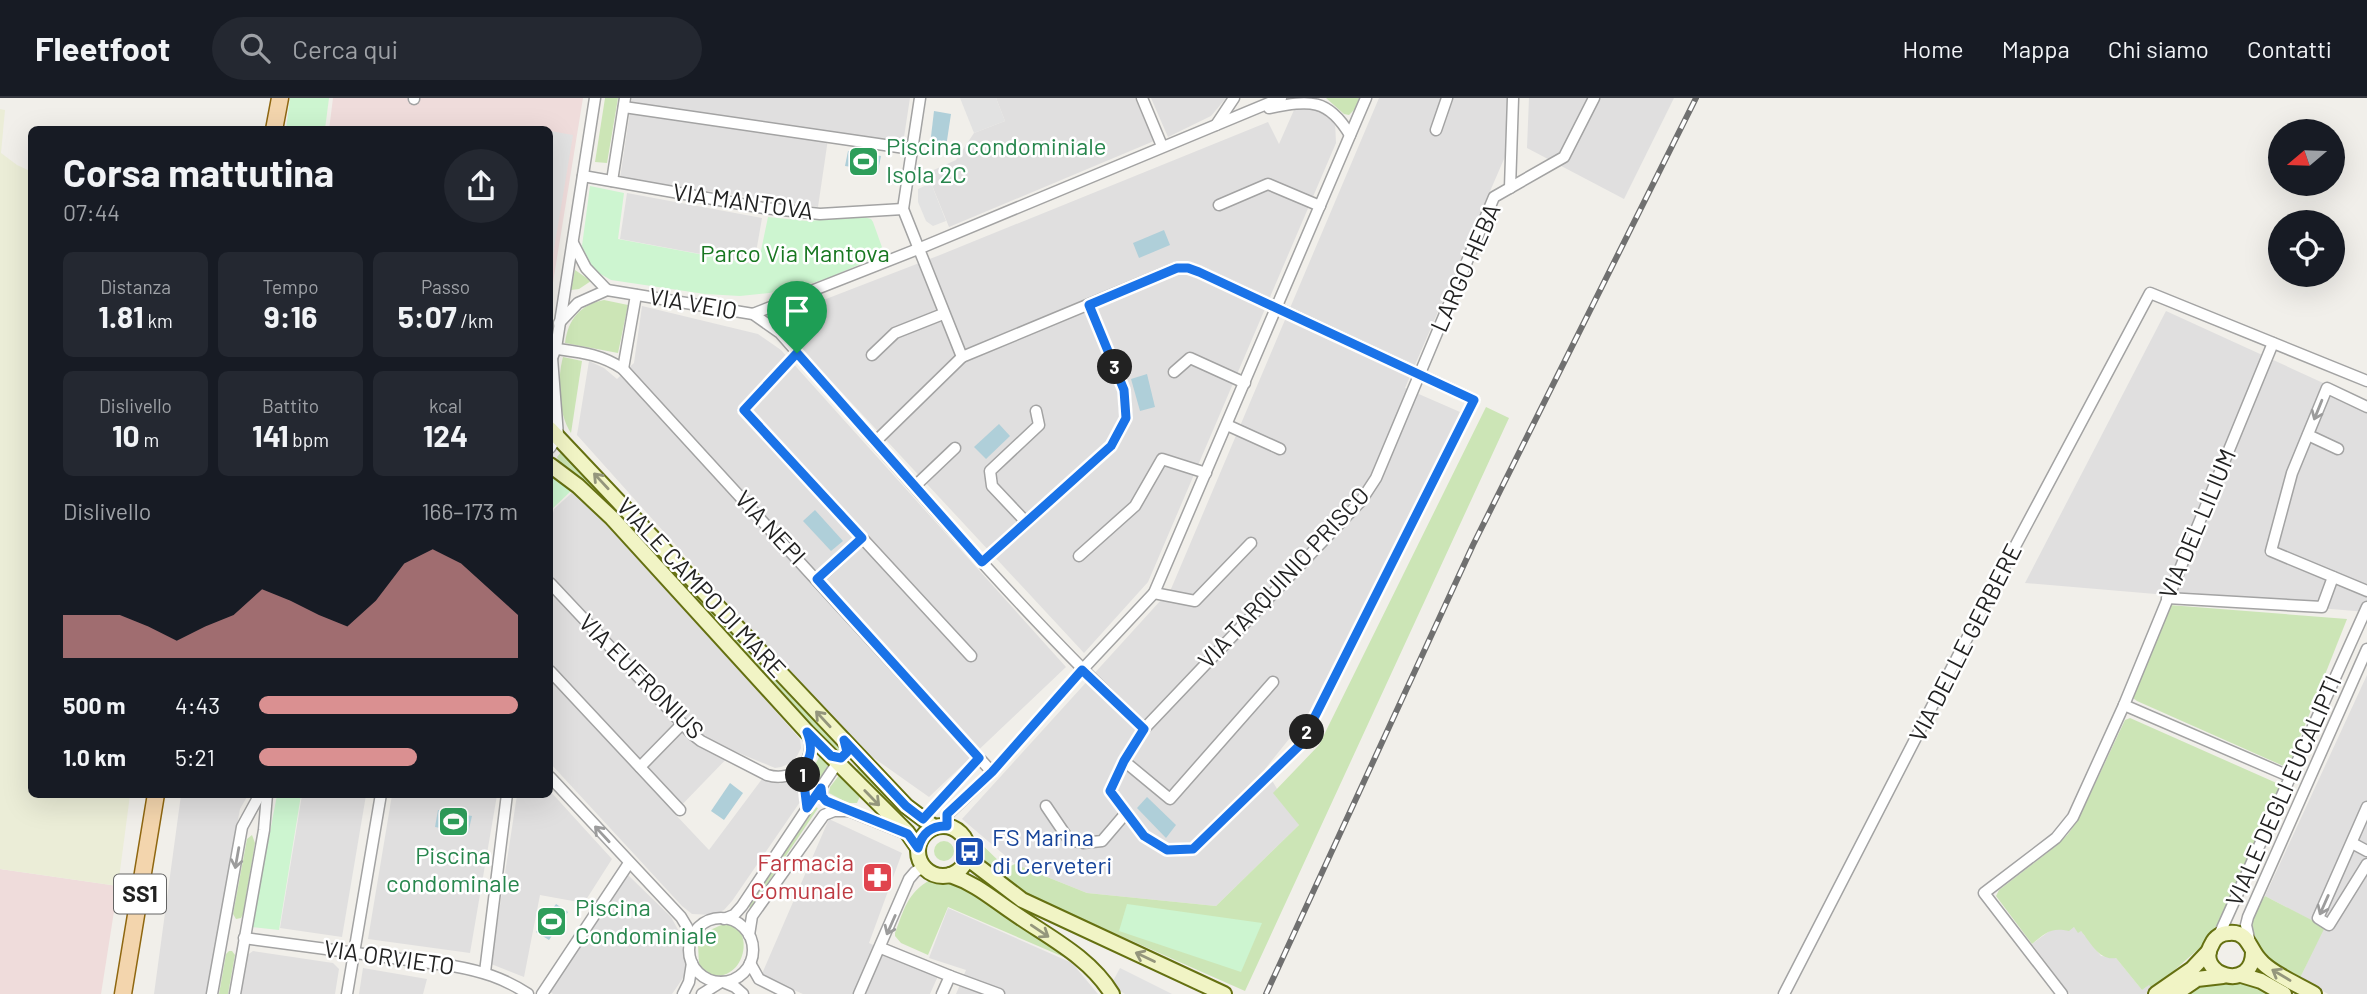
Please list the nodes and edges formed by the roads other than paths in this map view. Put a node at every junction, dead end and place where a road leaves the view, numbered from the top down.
1 (280, 98) edge
2 (596, 98) edge
3 (920, 98) edge
4 (1142, 98) edge
5 (1234, 98) edge
6 (1281, 98) edge
7 (1366, 98) edge
8 (1447, 98) edge
9 (1513, 98) edge
10 (1594, 98) edge
11 (625, 103) edge
12 (267, 105) edge
13 (1248, 113) junction
14 (1216, 125) junction
15 (265, 126) edge
16 (275, 126) edge
17 (1436, 130) dead end
18 (1350, 135) junction
19 (1163, 146) junction
20 (912, 149) junction
21 (583, 176) junction
22 (612, 181) junction
23 (1510, 188) junction
24 (1219, 205) dead end
25 (1320, 206) junction
26 (903, 209) junction
27 (573, 243) junction
28 (918, 249) junction
29 (607, 290) junction
30 (636, 295) junction
31 (1089, 305) junction
32 (1277, 307) junction
33 (753, 314) junction
34 (943, 314) junction
35 (559, 323) junction
36 (2273, 343) junction
37 (553, 350) edge
38 (797, 353) junction
39 (553, 354) edge
40 (872, 355) dead end
41 (962, 358) junction
42 (623, 369) junction
43 (1174, 372) dead end
44 (1419, 374) junction
45 (2367, 381) edge
46 (1245, 383) junction
47 (2367, 407) edge
48 (1036, 411) dead end
49 (1227, 425) junction
50 (2308, 435) junction
51 (553, 439) edge
52 (876, 441) junction
53 (955, 448) dead end
54 (1280, 449) dead end
55 (2338, 449) dead end
56 (553, 467) edge
57 (1206, 473) junction
58 (915, 486) junction
59 (1026, 522) junction
60 (862, 538) junction
61 (1251, 543) dead end
62 (1079, 556) dead end
63 (982, 562) junction
64 (2333, 578) junction
65 (817, 579) junction
66 (553, 586) edge
67 (2367, 591) edge
68 (1154, 593) junction
69 (2167, 598) junction
70 (2367, 607) edge
71 (2367, 649) edge
72 (971, 656) dead end
73 (1082, 670) junction
74 (553, 674) edge
75 (1273, 682) dead end
76 (2124, 705) junction
77 (682, 724) junction
78 (1144, 729) junction
79 (807, 732) junction
80 (844, 740) junction
81 (831, 756) junction
82 (979, 758) junction
83 (1124, 761) junction
84 (640, 767) junction
85 (802, 768) junction
86 (992, 772) junction
87 (2291, 778) junction
88 (553, 780) edge
89 (821, 788) junction
90 (155, 798) edge
91 (258, 798) edge
92 (267, 798) edge
93 (380, 798) edge
94 (507, 798) edge
95 (1046, 806) dead end
96 (2367, 807) edge
97 (807, 808) junction
98 (680, 810) dead end
99 (850, 811) junction
100 (1126, 813) junction
101 (935, 824) junction
102 (908, 834) junction
103 (2352, 843) junction
104 (918, 848) junction
105 (2367, 850) edge
106 (967, 858) junction
107 (629, 863) junction
108 (2367, 864) edge
109 (923, 867) junction
110 (2339, 870) junction
111 (950, 875) junction
112 (2357, 880) junction
113 (994, 899) junction
114 (1022, 900) junction
115 (681, 917) junction
116 (724, 919) junction
117 (707, 923) junction
118 (749, 934) junction
119 (2218, 936) junction
120 (244, 939) junction
121 (691, 942) junction
122 (881, 947) junction
123 (2252, 947) junction
124 (2209, 951) junction
125 (353, 953) junction
126 (692, 963) junction
127 (750, 963) junction
128 (485, 972) junction
129 (2241, 975) junction
130 (950, 976) junction
131 (2223, 976) junction
132 (722, 982) junction
133 (123, 994) edge
134 (212, 994) edge
135 (234, 994) edge
136 (347, 994) edge
137 (528, 994) edge
138 (542, 994) edge
139 (683, 994) edge
140 (702, 994) edge
141 (743, 994) edge
142 (789, 994) edge
143 (859, 994) edge
144 (942, 994) edge
145 (999, 994) edge
146 (1112, 994) edge
147 (1224, 994) edge
148 (1784, 994) edge
149 (2063, 994) edge
150 (2157, 994) edge
151 (2175, 994) edge
152 (2284, 994) edge
153 (2314, 994) edge

1 - 16 main road
2 - 21 street
3 - 20 street
4 - 19 street
5 - 14 street
6 - 13 street
7 - 18 street
8 - 17 street
9 - 23 street
10 - 23 street, LARGO HEBA
11 - 20 street
11 - 22 street
12 - 15 main road
13 - 14 street
13 - 18 street
14 - 19 street
18 - 25 street
19 - 28 street
20 - 26 street
21 - 22 street, VIA MANTOVA
21 - 27 street
22 - 26 street, VIA MANTOVA
23 - 44 street, LARGO HEBA
24 - 25 street
25 - 32 street
26 - 28 street
27 - 29 street
27 - 35 street
28 - 33 street
28 - 34 street
29 - 30 street, VIA VEIO
29 - 35 street
30 - 33 street, VIA VEIO
30 - 42 street
31 - 32 street
31 - 41 street
31 - 59 street
32 - 44 street
32 - 46 street
33 - 38 street, VIA VEIO
34 - 40 street
34 - 41 street
35 - 37 street
36 - 45 street
36 - 69 street, VIA DEL LILIUM
36 - 148 street, VIA DELLE GERBERE
38 - 52 street, VIA VEIO
38 - 60 street
39 - 42 street, VIA NEPI
41 - 52 street
42 - 65 street, VIA NEPI
43 - 46 street
44 - 78 street, VIA TARQUINIO PRISCO
44 - 100 street
46 - 49 street
47 -> 50 street
48 - 59 street
49 - 54 street
49 - 57 street
50 - 55 street
50 - 64 street
80 -> 51 street, VIALE CAMPO DI MARE
52 - 58 street, VIA VEIO
53 - 58 street
56 - 79 street, VIALE CAMPO DI MARE
57 - 62 street
57 - 68 street
58 - 63 street, VIA VEIO
59 - 63 street
60 - 65 street
60 - 72 street
61 - 68 street
63 - 73 street, VIA VEIO
64 - 67 street
64 - 69 street
65 - 82 street, VIA NEPI
66 - 77 street, VIA EUFRONIUS
68 - 73 street
69 - 76 street, VIA DEL LILIUM
70 - 87 street, VIALE DEGLI EUCALIPTI
71 - 123 street, VIALE DEGLI EUCALIPTI
73 - 78 street, VIA VEIO
73 - 86 street
74 - 84 street
75 - 83 street
76 - 87 street
76 - 149 street, VIA DEL LILIUM
77 - 84 street
77 - 85 street, VIA EUFRONIUS
78 - 83 street, VIA TARQUINIO PRISCO
79 - 81 street, VIALE CAMPO DI MARE
79 - 85 street
80 - 81 street
80 - 101 street, VIALE CAMPO DI MARE
81 - 89 street
81 -> 102 street, VIALE CAMPO DI MARE
82 - 86 street, VIA NEPI
82 - 101 street
83 - 100 street, VIA TARQUINIO PRISCO
84 - 98 street
85 - 97 street
86 - 101 street
87 - 119 street, VIALE DEGLI EUCALIPTI
107 -> 88 street
89 - 97 street
89 - 99 street
90 - 133 main road, SS1
91 -> 134 street
92 - 120 street
93 - 125 street
94 - 128 street
95 - 100 street
96 - 103 street
97 - 116 street
99 - 102 street
99 - 118 street
101 - 104 street
101 - 106 street
102 - 104 street, VIALE CAMPO DI MARE
103 - 105 street
103 - 110 street
104 - 109 street
106 - 111 street
106 - 114 street
107 - 115 street
107 - 138 street
108 - 112 street
109 - 111 street
109 -> 122 street
110 - 112 street
110 -> 112 street
111 - 113 street
113 - 114 street
113 -> 146 street
147 -> 114 street
115 - 117 street
115 - 121 street
116 - 117 street
116 - 118 street
117 - 121 street
118 - 127 street
119 - 123 street
119 - 124 street
120 - 125 street, VIA ORVIETO
120 - 135 street
121 - 126 street
122 - 130 street
122 - 143 street
123 - 129 street
153 -> 123 street
124 - 131 street
124 - 150 street
125 - 128 street, VIA ORVIETO
125 - 136 street
126 - 132 street
126 - 139 street
127 - 132 street
127 - 142 street
128 - 137 street, VIA ORVIETO
129 - 131 street
129 - 152 street
130 - 144 street
130 - 145 street
131 - 151 street
132 - 140 street
132 - 141 street

